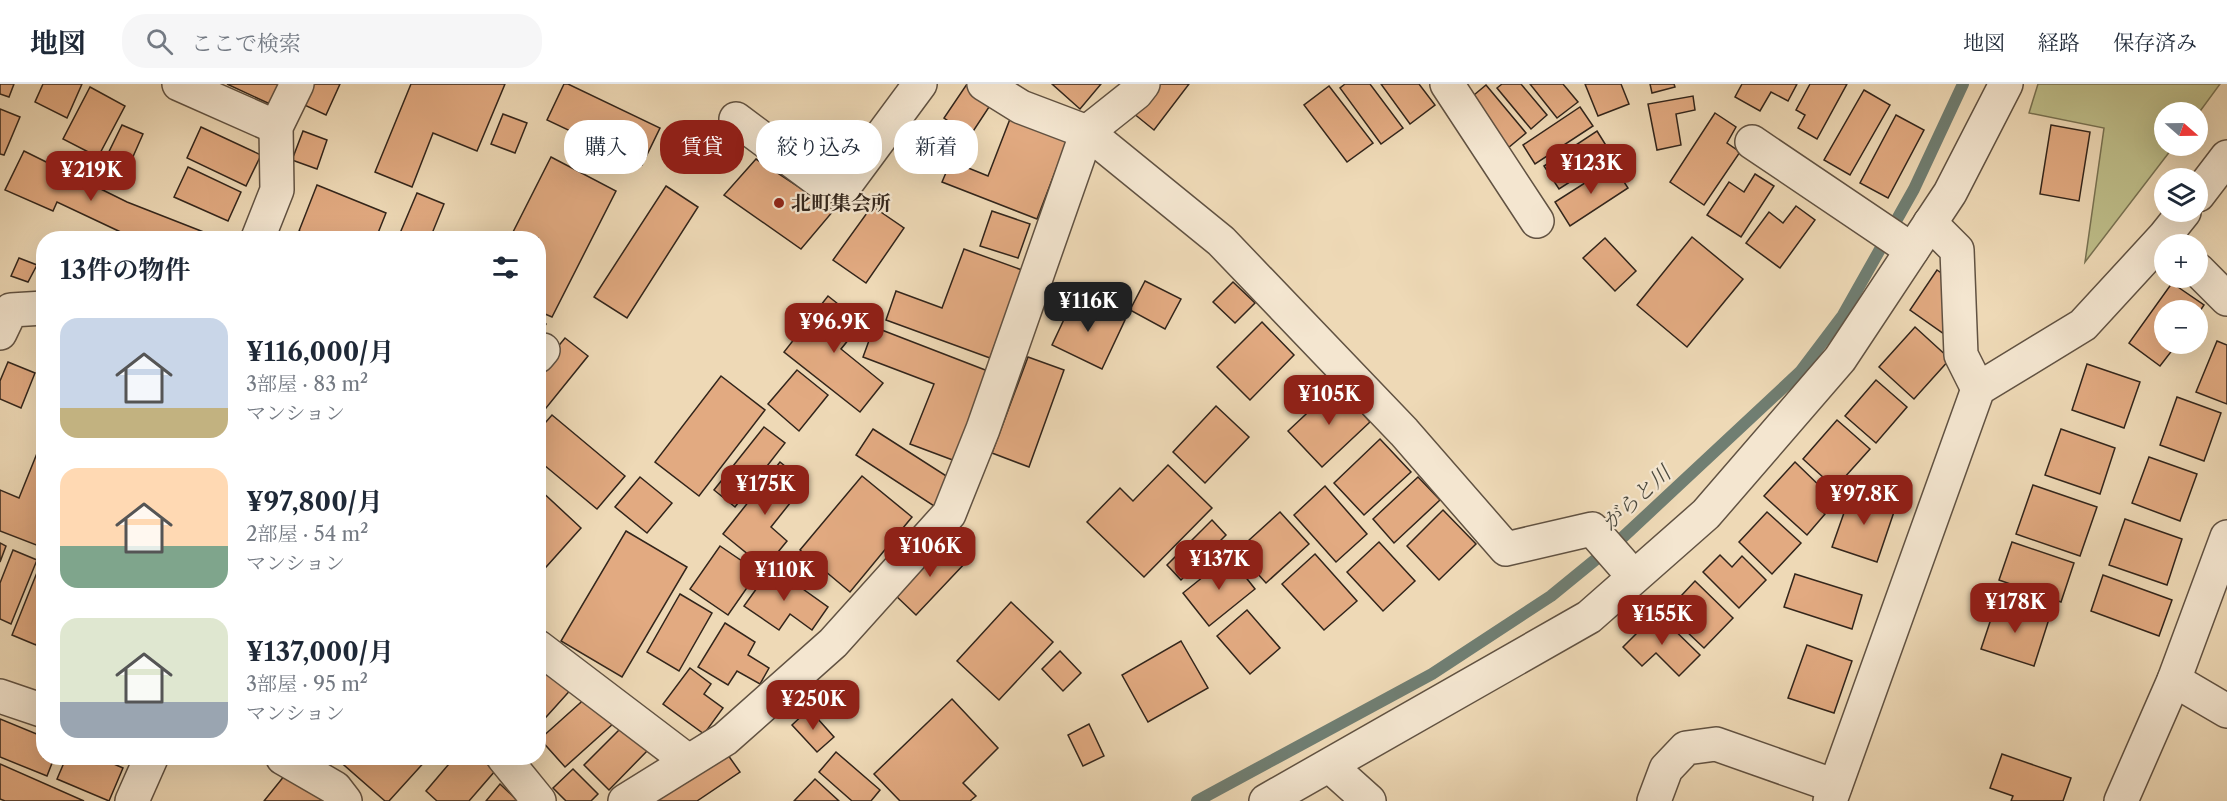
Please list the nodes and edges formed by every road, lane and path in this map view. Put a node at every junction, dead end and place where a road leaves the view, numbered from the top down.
1 (180, 84) edge
2 (297, 84) edge
3 (920, 84) edge
4 (984, 84) edge
5 (1143, 84) edge
6 (1447, 84) edge
7 (2007, 84) edge
8 (736, 119) dead end
9 (276, 127) junction
10 (1087, 132) junction
11 (1752, 142) dead end
12 (2227, 157) edge
13 (2208, 182) edge
14 (1537, 221) dead end
15 (1930, 223) junction
16 (261, 231) edge
17 (1912, 250) junction
18 (2154, 255) edge
19 (2208, 280) edge
20 (2227, 299) edge
21 (36, 310) edge
22 (4, 316) edge
23 (1978, 389) junction
24 (2227, 537) edge
25 (1617, 559) junction
26 (546, 653) edge
27 (2174, 680) junction
28 (0, 696) edge
29 (36, 708) edge
30 (2227, 711) edge
31 (688, 761) junction
32 (148, 765) edge
33 (295, 765) edge
34 (510, 765) edge
35 (1330, 766) junction
36 (1833, 794) edge
37 (132, 801) edge
38 (345, 801) edge
39 (539, 801) edge
40 (625, 801) edge
41 (1266, 801) edge
42 (1369, 801) edge
43 (1654, 801) edge
44 (2121, 801) edge

1 - 9 street
2 - 9 street
3 - 8 street
4 - 10 street
5 - 10 street
6 - 14 street
7 - 15 street
9 - 16 street
10 - 25 street
10 - 31 street
11 - 17 street
12 - 13 street
15 - 17 street
15 - 23 street
17 - 25 street
18 - 23 street
19 - 20 street
21 - 22 street
23 - 36 street
24 - 27 street
25 - 35 street
26 - 31 street
27 - 30 street
27 - 44 street
28 - 29 street
31 - 40 street
32 - 37 street
33 - 38 street
34 - 39 street
35 - 41 street
35 - 42 street
36 - 43 street

